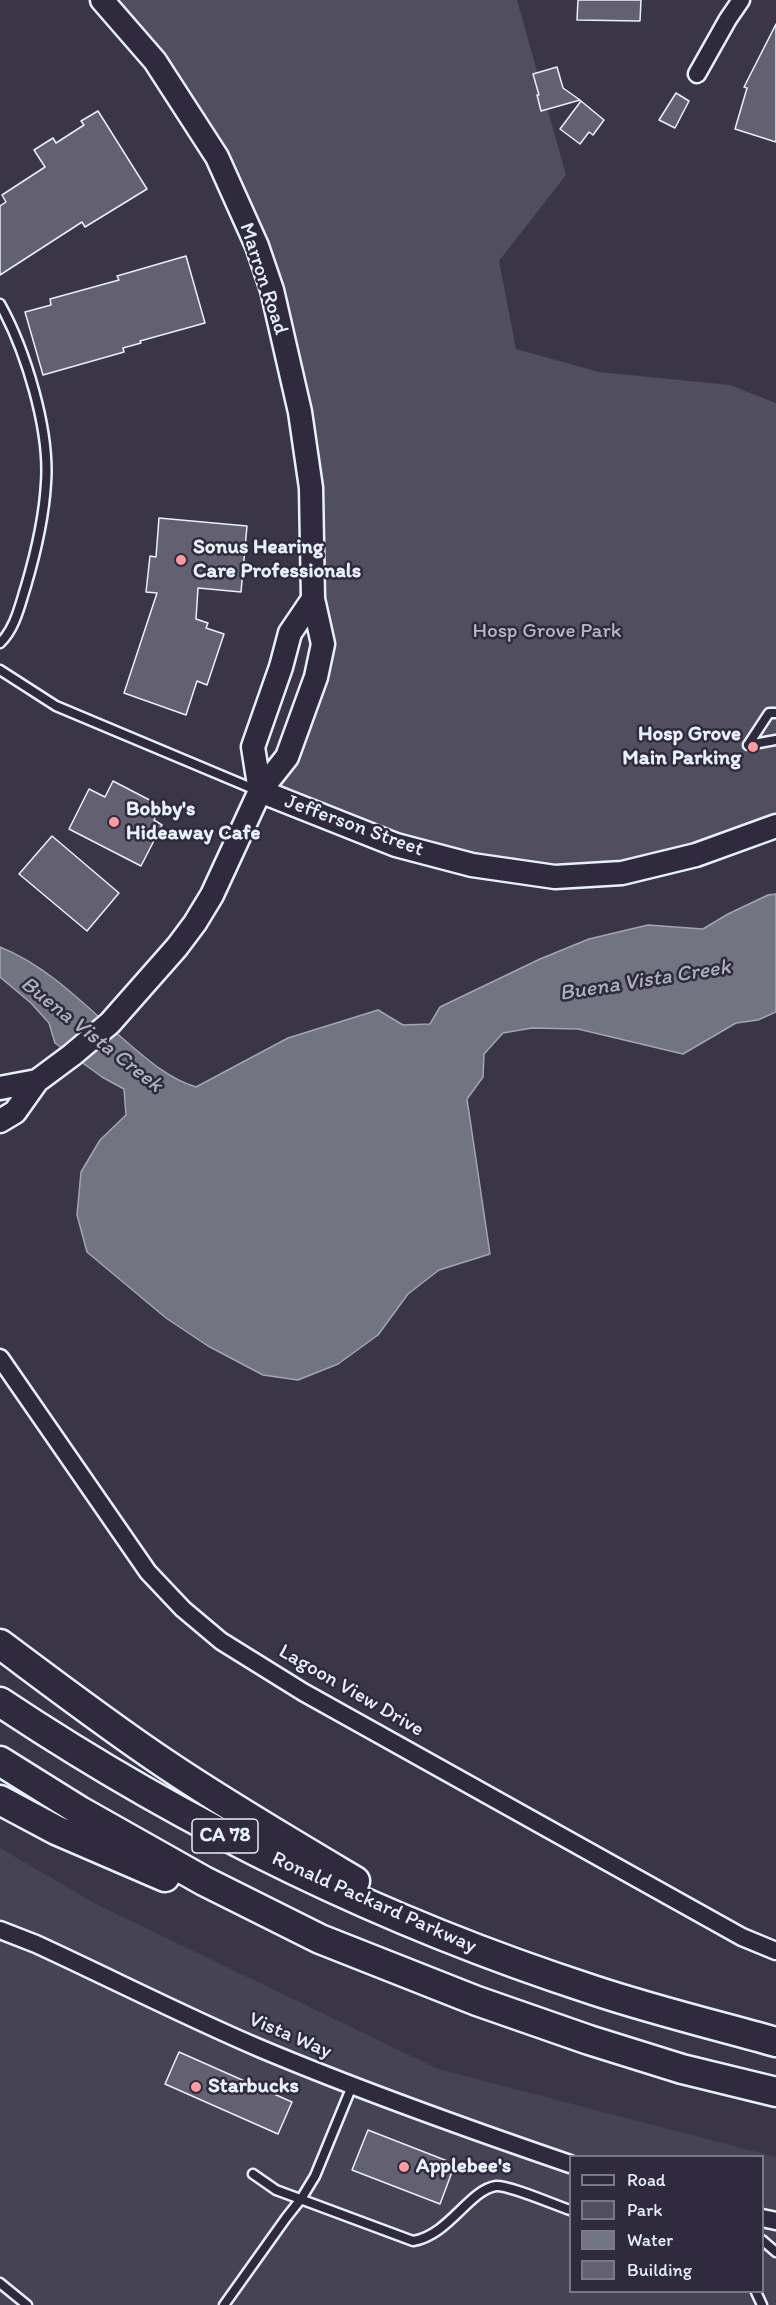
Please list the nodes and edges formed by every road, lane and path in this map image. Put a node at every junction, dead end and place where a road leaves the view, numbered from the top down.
1 (102, 0) edge
2 (741, 0) edge
3 (697, 74) dead end
4 (0, 304) edge
5 (313, 599) junction
6 (0, 643) edge
7 (0, 670) edge
8 (776, 712) edge
9 (776, 741) edge
10 (260, 791) junction
11 (776, 826) edge
12 (37, 1081) junction
13 (0, 1088) edge
14 (0, 1121) edge
15 (0, 1358) edge
16 (0, 1644) edge
17 (0, 1702) edge
18 (0, 1761) edge
19 (0, 1800) edge
20 (0, 1930) edge
21 (320, 1939) junction
22 (463, 1944) junction
23 (776, 1951) edge
24 (776, 2042) edge
25 (352, 2086) junction
26 (776, 2092) edge
27 (569, 2164) edge
28 (253, 2174) dead end
29 (301, 2199) junction
30 (569, 2211) edge
31 (764, 2242) edge
32 (776, 2252) edge
33 (0, 2283) edge
34 (27, 2305) edge
35 (224, 2305) edge

1 - 5 main road, Marron Road
2 - 3 street
4 - 6 lane
5 - 10 main road
5 - 10 main road, Marron Road
7 - 10 lane
8 - 9 lane
10 - 11 main road, Jefferson Street
10 - 12 main road, Jefferson Street
12 - 13 main road, Jefferson Street
12 - 14 main road, Jefferson Street
15 - 23 street, Lagoon View Drive
16 - 22 highway
17 - 22 highway, Ronald Packard Parkway / CA 78
18 - 21 highway, CA 78
19 - 21 highway
20 - 25 street, Vista Way
21 - 26 highway, CA 78
22 - 24 highway, Ronald Packard Parkway / CA 78
25 - 27 street, Vista Way
25 - 29 lane
28 - 29 lane
29 - 30 lane
29 - 35 lane
31 - 32 lane
33 - 34 lane

